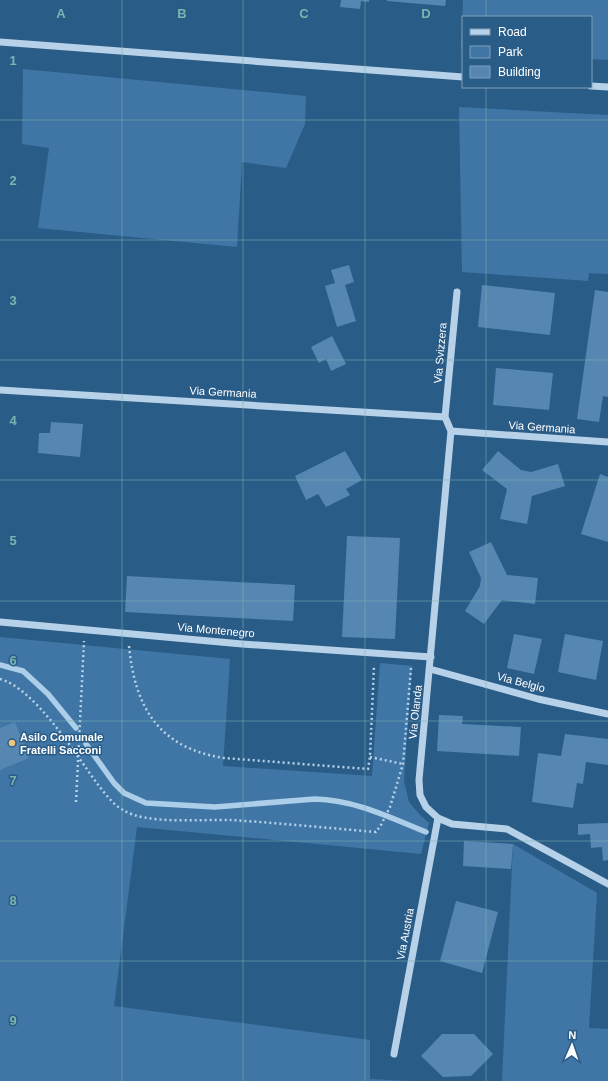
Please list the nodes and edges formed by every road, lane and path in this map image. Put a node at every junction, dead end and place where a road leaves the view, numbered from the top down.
1 (0, 42) edge
2 (462, 77) edge
3 (592, 86) edge
4 (608, 88) edge
5 (457, 292) dead end
6 (0, 390) edge
7 (445, 417) junction
8 (451, 432) junction
9 (608, 442) edge
10 (0, 622) edge
11 (84, 645) dead end
12 (129, 650) dead end
13 (431, 657) junction
14 (374, 660) dead end
15 (412, 662) dead end
16 (430, 669) junction
17 (0, 679) edge
18 (608, 714) edge
19 (370, 757) junction
20 (78, 758) junction
21 (403, 764) junction
22 (76, 802) dead end
23 (438, 818) junction
24 (608, 884) edge
25 (394, 1054) dead end

1 - 2 street
3 - 4 street
5 - 7 street, Via Svizzera
6 - 7 street, Via Germania
7 - 8 street, Via Olanda
8 - 9 street, Via Germania
8 - 13 street, Via Olanda
10 - 13 street, Via Montenegro
11 - 20 path
12 - 19 path
13 - 16 street, Via Olanda
14 - 19 path
15 - 21 path
16 - 18 street, Via Belgio
16 - 23 street, Via Olanda
17 - 20 path
19 - 21 path
20 - 21 path
20 - 22 path
23 - 24 street, Via Olanda
23 - 25 street, Via Austria

